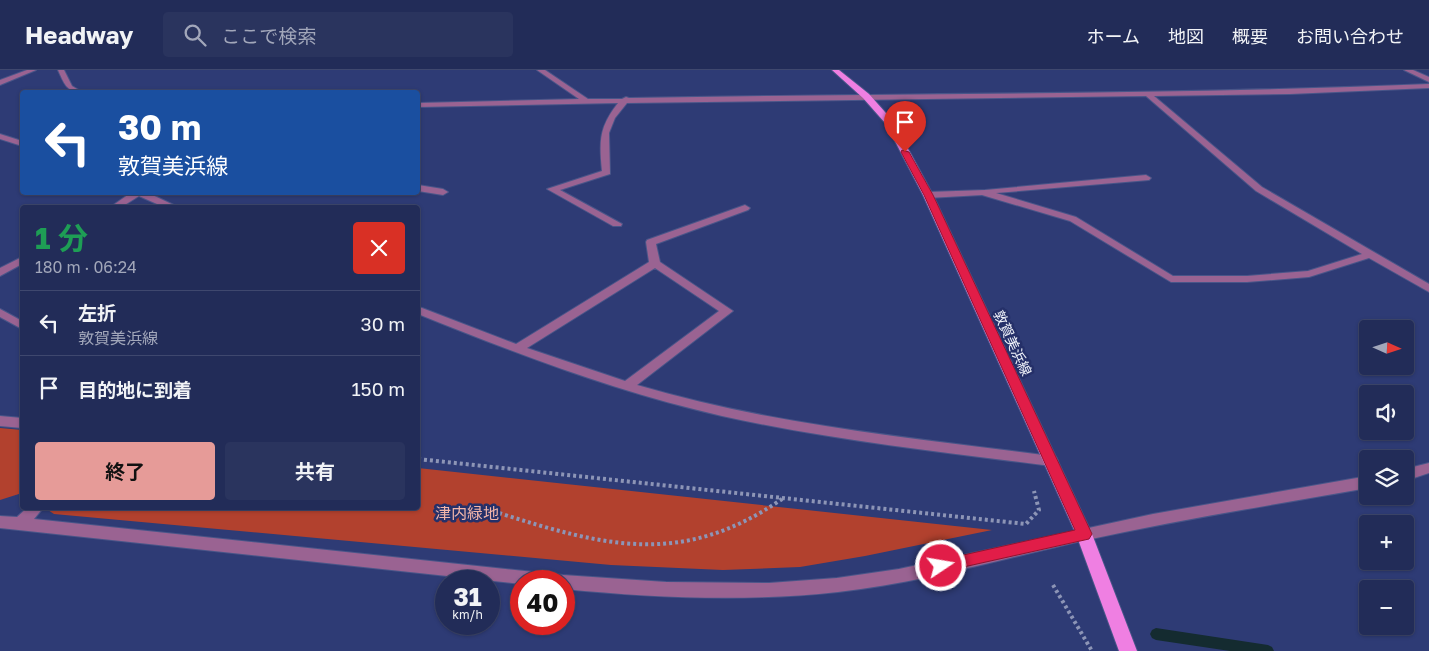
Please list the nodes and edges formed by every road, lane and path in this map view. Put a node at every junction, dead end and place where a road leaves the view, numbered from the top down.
1 (33, 70) edge
2 (61, 70) edge
3 (540, 70) edge
4 (835, 70) edge
5 (1407, 70) edge
6 (1429, 80) edge
7 (0, 83) edge
8 (1429, 86) edge
9 (75, 90) edge
10 (1147, 93) junction
11 (866, 96) junction
12 (626, 99) junction
13 (585, 100) junction
14 (420, 104) edge
15 (0, 136) edge
16 (18, 142) edge
17 (0, 147) edge
18 (1146, 178) dead end
19 (420, 188) edge
20 (443, 192) dead end
21 (982, 192) junction
22 (135, 195) edge
23 (143, 195) edge
24 (928, 195) junction
25 (118, 205) edge
26 (168, 205) edge
27 (745, 208) dead end
28 (617, 224) dead end
29 (1369, 255) junction
30 (20, 261) edge
31 (655, 263) junction
32 (0, 273) edge
33 (1429, 289) edge
34 (420, 311) edge
35 (0, 312) edge
36 (20, 325) edge
37 (516, 349) junction
38 (628, 385) junction
39 (0, 421) edge
40 (20, 424) edge
41 (420, 460) edge
42 (1051, 461) junction
43 (1429, 468) edge
44 (1414, 472) edge
45 (1359, 484) edge
46 (1034, 491) dead end
47 (783, 498) junction
48 (34, 510) edge
49 (499, 513) dead end
50 (0, 522) edge
51 (20, 524) junction
52 (1084, 534) junction
53 (510, 576) edge
54 (575, 583) edge
55 (1053, 585) dead end
56 (1092, 651) edge
57 (1128, 651) edge

1 - 7 street
2 - 9 street
3 - 13 street
4 - 11 main road, 敦賀美浜線
5 - 6 street
8 - 10 street
10 - 11 street
10 - 29 street
11 - 12 street
11 - 24 main road, 敦賀美浜線
12 - 13 street
12 - 28 street
13 - 14 street
15 - 16 street
16 - 17 street
18 - 21 street
19 - 20 street
21 - 24 street
21 - 29 street
22 - 25 street
23 - 26 street
24 - 42 main road, 敦賀美浜線
27 - 31 street
29 - 33 street
30 - 32 street
31 - 37 street
31 - 38 street
34 - 37 street
35 - 36 street
37 - 38 street
38 - 42 street
39 - 40 street
41 - 47 path
42 - 52 main road, 敦賀美浜線
43 - 44 street
45 - 52 street
46 - 47 path
47 - 49 path
48 - 51 street
50 - 51 street
51 - 53 street
52 - 54 street
52 - 57 main road, 敦賀美浜線
55 - 56 path

